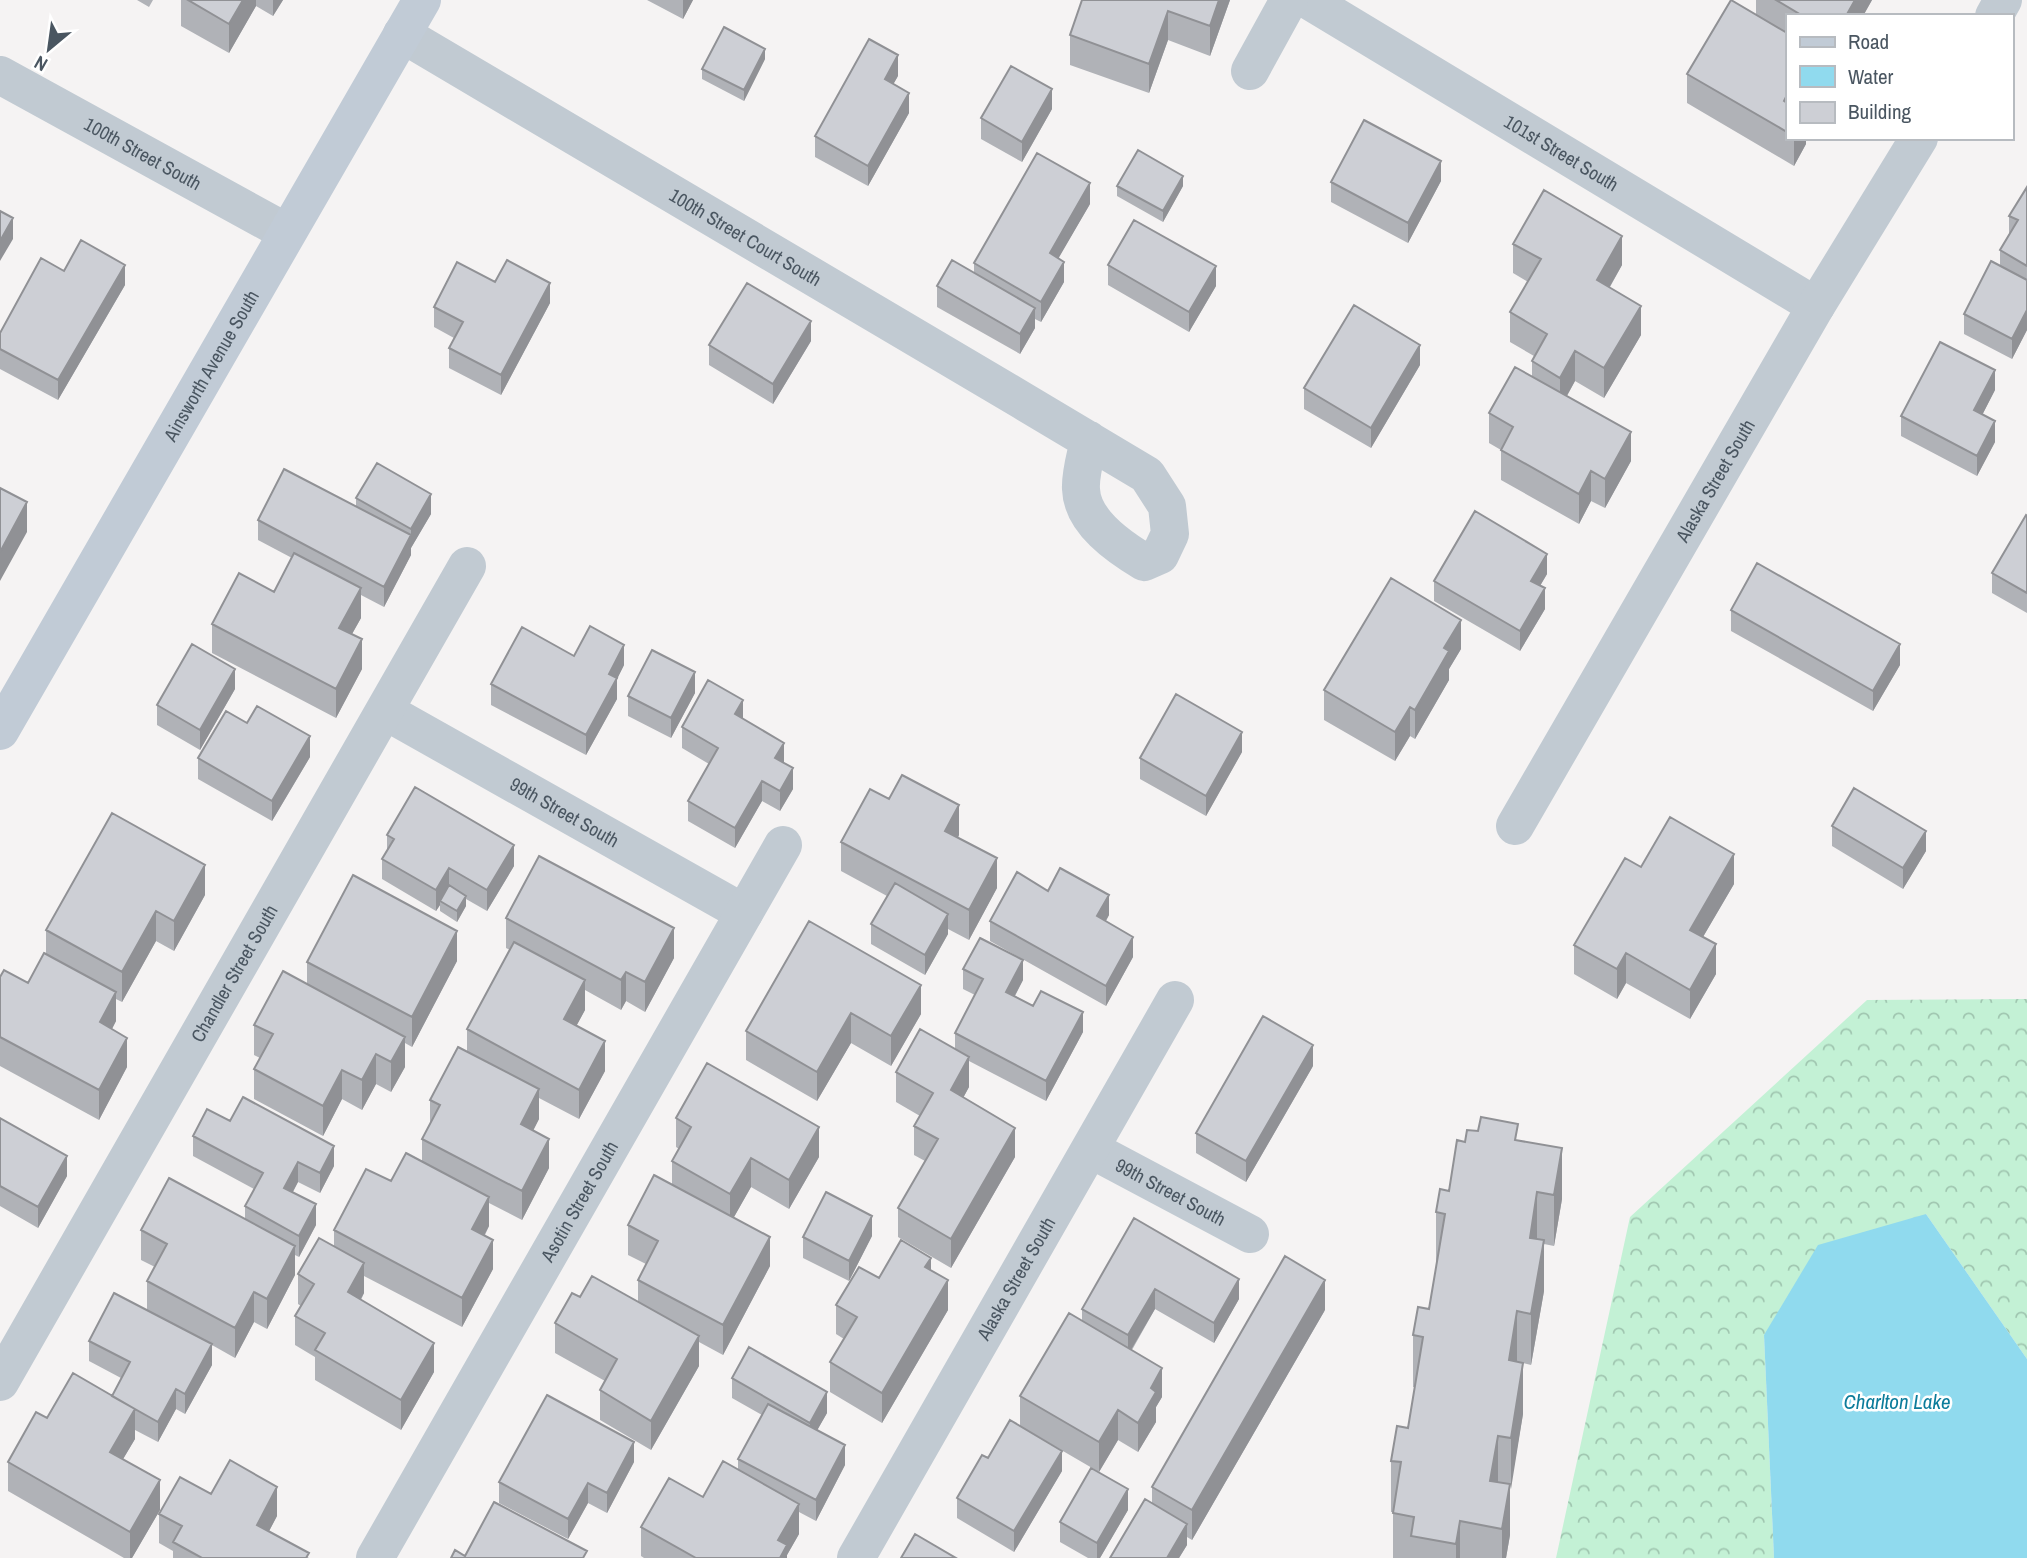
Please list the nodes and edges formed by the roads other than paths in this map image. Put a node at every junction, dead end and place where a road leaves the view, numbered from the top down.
1 (422, 0) edge
2 (1289, 0) edge
3 (1308, 0) edge
4 (402, 34) junction
5 (1250, 71) dead end
6 (0, 75) edge
7 (1918, 140) edge
8 (286, 232) junction
9 (1816, 306) junction
10 (1089, 440) dead end
11 (467, 566) dead end
12 (385, 711) junction
13 (0, 731) edge
14 (1516, 826) dead end
15 (783, 845) dead end
16 (744, 913) junction
17 (1175, 1000) dead end
18 (1092, 1150) junction
19 (1250, 1234) dead end
20 (0, 1382) edge
21 (375, 1558) edge
22 (856, 1558) edge

1 - 4 street, Ainsworth Avenue South
2 - 5 street
3 - 9 street, 101st Street South
4 - 8 street, Ainsworth Avenue South
4 - 10 street, 100th Street Court South
6 - 8 street, 100th Street South
7 - 9 street, Alaska Street South
8 - 13 street, Ainsworth Avenue South
9 - 14 street, Alaska Street South
11 - 12 street, Chandler Street South
12 - 16 street, 99th Street South
12 - 20 street, Chandler Street South
15 - 16 street, Asotin Street South
16 - 21 street, Asotin Street South
17 - 18 street, Alaska Street South
18 - 19 street, 99th Street South
18 - 22 street, Alaska Street South

